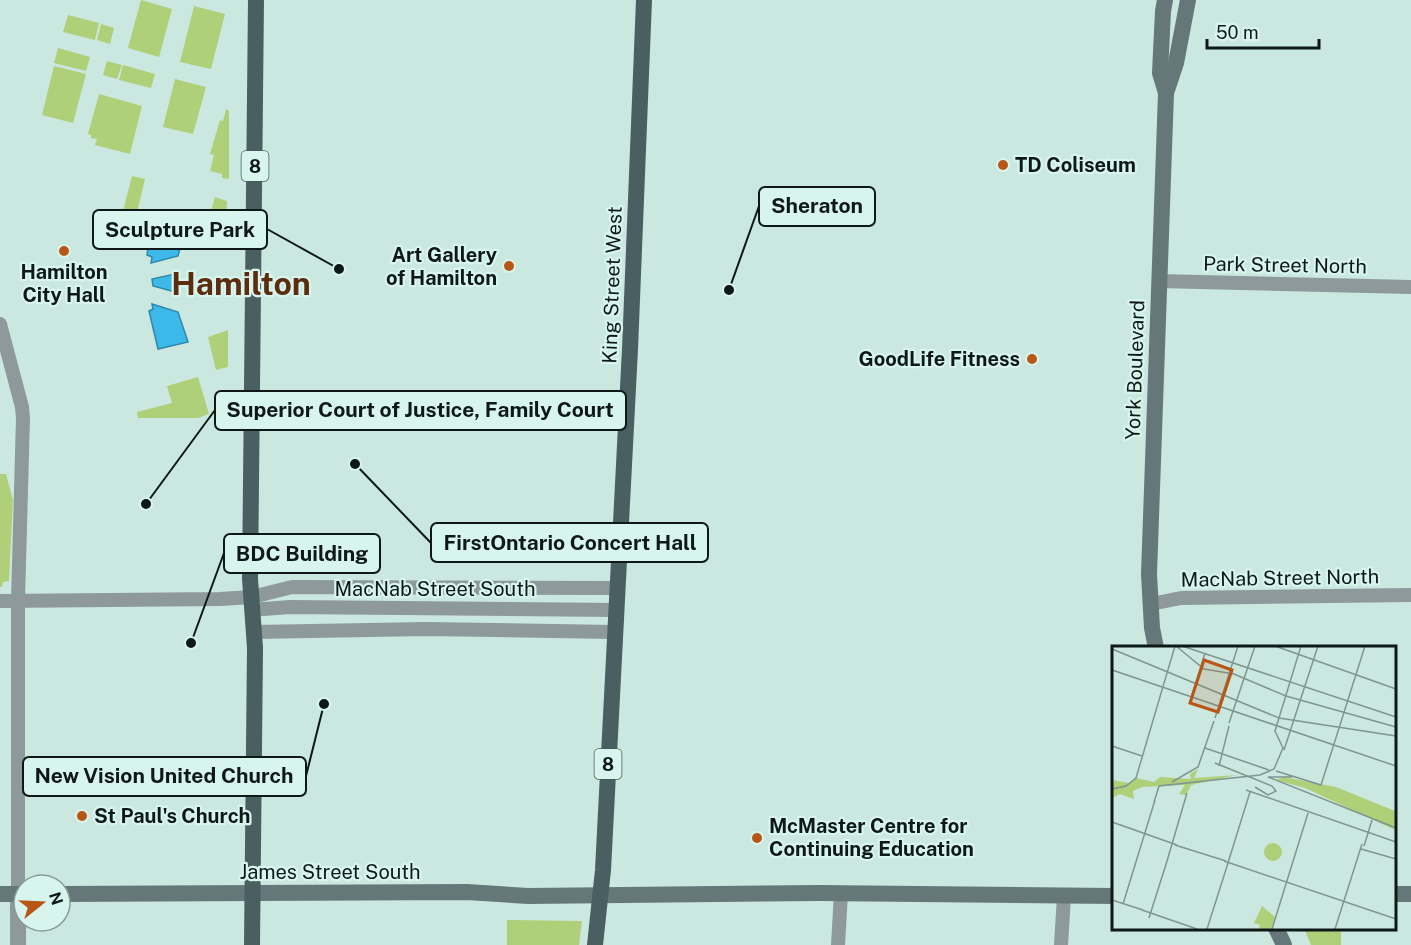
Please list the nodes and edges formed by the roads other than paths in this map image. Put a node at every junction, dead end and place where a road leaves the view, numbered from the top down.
1 (256, 0) edge
2 (644, 0) edge
3 (1165, 0) edge
4 (1188, 0) edge
5 (1167, 93) junction
6 (1159, 281) junction
7 (1411, 287) edge
8 (0, 324) edge
9 (618, 588) junction
10 (1411, 595) edge
11 (18, 600) junction
12 (0, 601) edge
13 (252, 604) junction
14 (1151, 604) junction
15 (617, 610) junction
16 (615, 632) junction
17 (254, 633) junction
18 (1156, 646) edge
19 (21, 873) edge
20 (841, 893) junction
21 (72, 894) edge
22 (253, 894) junction
23 (600, 895) junction
24 (1064, 896) junction
25 (1112, 896) edge
26 (1277, 930) edge
27 (252, 945) edge
28 (595, 945) edge
29 (837, 945) edge
30 (1061, 945) edge
31 (1284, 945) edge

1 - 13 main road, 8
2 - 9 main road, King Street West / 8
3 - 5 main road, York Boulevard
4 - 5 main road, York Boulevard
5 - 6 main road, York Boulevard
6 - 7 street, Park Street North
6 - 14 main road, York Boulevard
8 - 11 street
9 - 13 street, MacNab Street South
9 - 15 main road, King Street West / 8
10 - 14 street, MacNab Street North
11 - 12 street, MacNab Street South
11 - 13 street, MacNab Street South
11 - 19 street
13 - 15 street, MacNab Street South
13 - 17 main road, 8
14 - 18 main road, York Boulevard
15 - 16 main road, King Street West / 8
16 - 17 street, MacNab Street South
16 - 23 main road, King Street West / 8
17 - 22 main road, 8
20 - 23 main road, James Street South
20 - 24 main road, James Street South
20 - 29 street
21 - 22 main road, James Street South
22 - 23 main road, James Street South
22 - 27 main road, 8
23 - 28 main road, 8
24 - 25 main road, James Street South
24 - 30 street
26 - 31 main road

